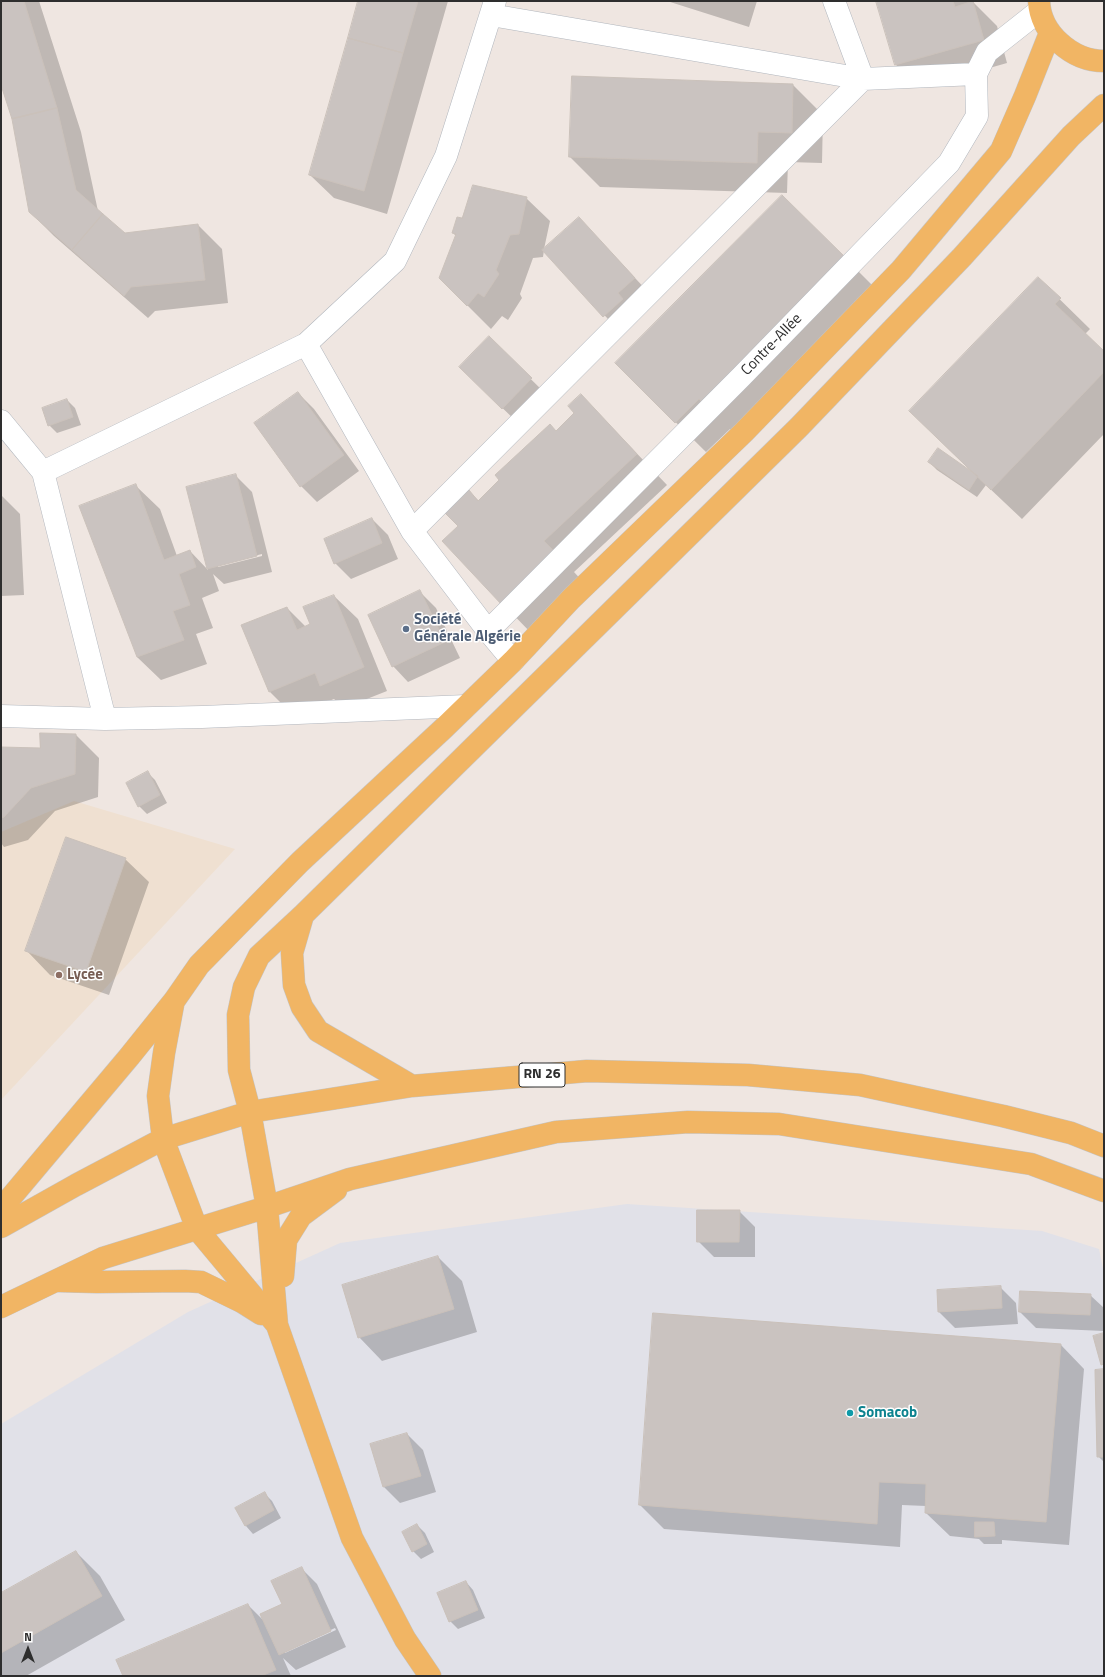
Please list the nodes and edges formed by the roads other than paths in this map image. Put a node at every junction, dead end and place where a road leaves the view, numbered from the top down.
1 (834, 1) edge
2 (1039, 6) edge
3 (493, 8) edge
4 (1050, 33) junction
5 (1104, 61) edge
6 (976, 74) junction
7 (863, 79) junction
8 (1104, 105) edge
9 (306, 344) junction
10 (1, 421) edge
11 (43, 472) junction
12 (412, 531) junction
13 (488, 631) junction
14 (513, 661) junction
15 (466, 706) junction
16 (1, 716) edge
17 (105, 719) junction
18 (312, 907) junction
19 (174, 1001) junction
20 (412, 1086) junction
21 (250, 1112) junction
22 (163, 1139) junction
23 (1104, 1146) edge
24 (350, 1179) junction
25 (1104, 1191) edge
26 (267, 1207) junction
27 (1, 1209) edge
28 (1, 1227) edge
29 (197, 1229) junction
30 (55, 1281) junction
31 (1, 1307) edge
32 (277, 1325) junction
33 (430, 1676) edge

1 - 7 street
2 - 4 main road
2 - 6 street, Contre-Allée
3 - 7 street
3 - 9 street
4 - 5 main road
4 - 14 main road
6 - 7 street
6 - 13 street, Contre-Allée
7 - 12 street
8 - 18 main road
9 - 11 street
9 - 12 street
10 - 11 street
11 - 17 street
12 - 13 street
13 - 14 street
14 - 15 main road
15 - 17 street
15 - 19 main road
16 - 17 street
18 - 20 main road
18 - 21 main road
19 - 22 main road
19 - 27 main road
20 - 21 main road, RN 26
20 - 23 main road, RN 26
21 - 22 main road, RN 26
21 - 26 main road
22 - 28 main road, RN 26
22 - 29 main road
24 - 25 main road
24 - 26 main road
24 - 32 main road
26 - 29 main road
26 - 32 main road
29 - 30 main road
29 - 32 main road
30 - 31 main road
30 - 32 main road
32 - 33 main road

